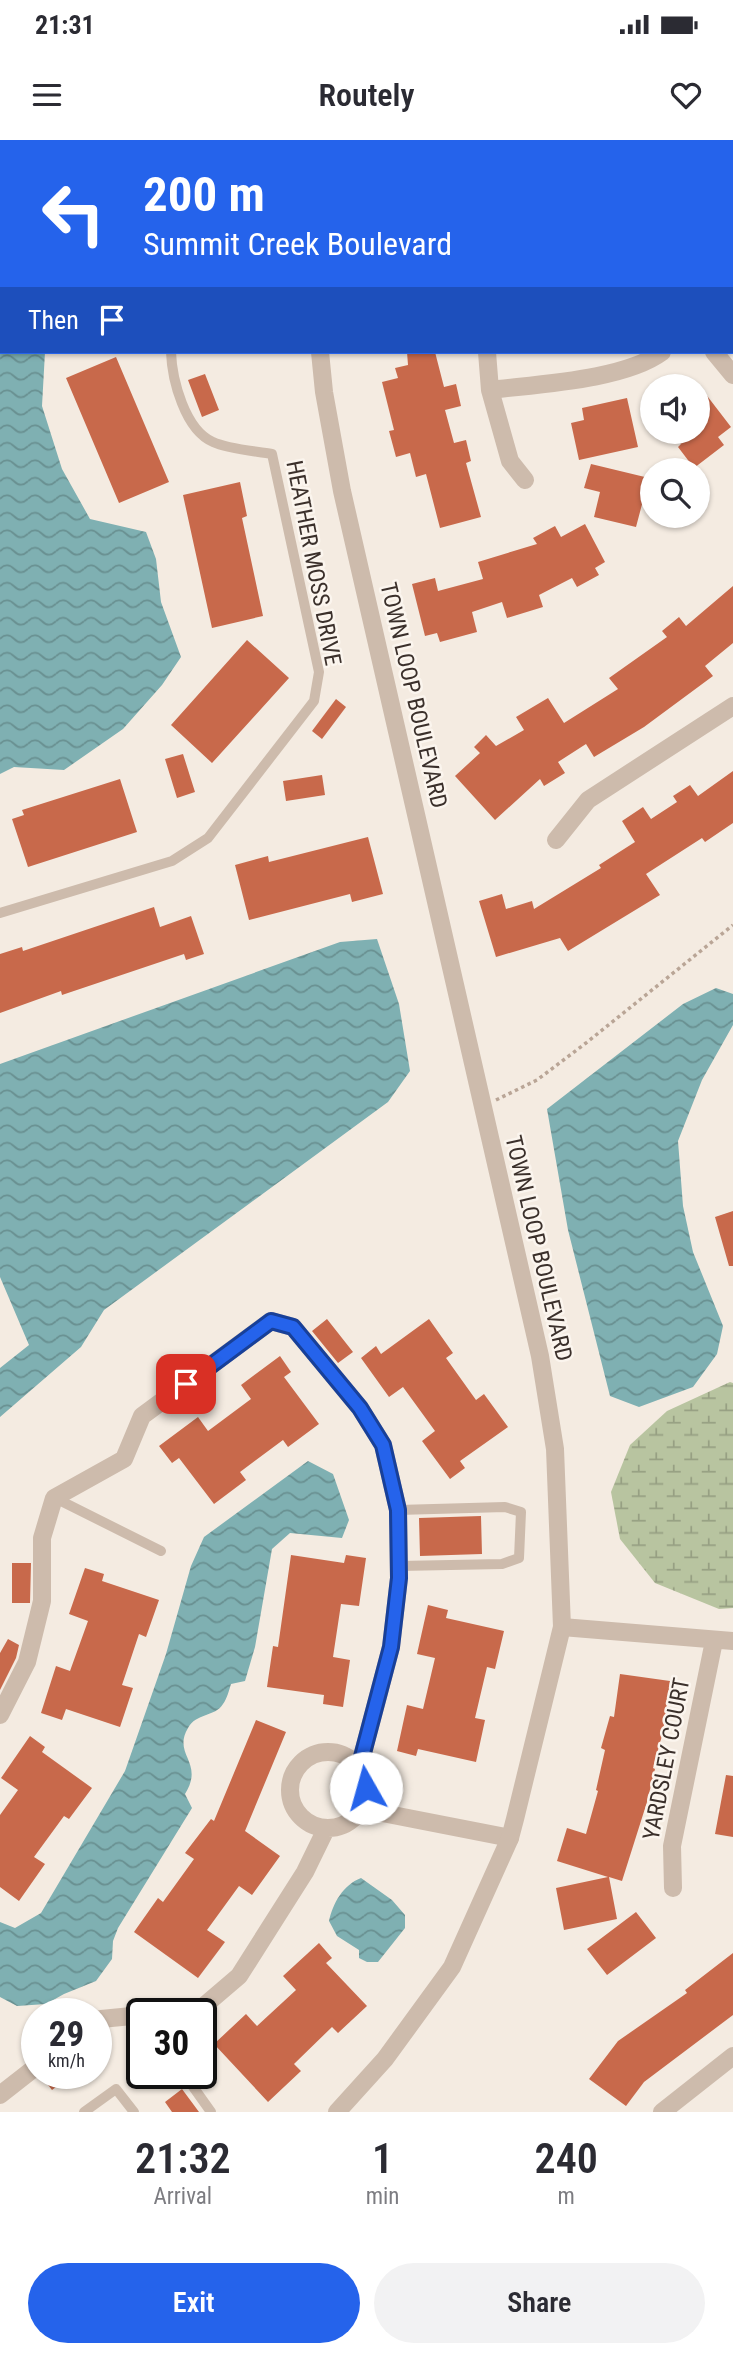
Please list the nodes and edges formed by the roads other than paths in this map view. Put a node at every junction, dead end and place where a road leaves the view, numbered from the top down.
1 (171, 354) edge
2 (320, 354) edge
3 (487, 354) edge
4 (659, 354) edge
5 (716, 354) edge
6 (733, 375) edge
7 (490, 390) junction
8 (525, 480) dead end
9 (733, 706) edge
10 (556, 840) dead end
11 (0, 913) edge
12 (54, 1498) junction
13 (398, 1510) junction
14 (160, 1551) dead end
15 (399, 1566) junction
16 (562, 1627) junction
17 (714, 1640) junction
18 (733, 1641) edge
19 (0, 1714) edge
20 (359, 1768) junction
21 (362, 1809) junction
22 (326, 1829) junction
23 (510, 1838) junction
24 (673, 1888) dead end
25 (213, 1998) edge
26 (733, 2056) edge
27 (21, 2079) edge
28 (195, 2089) edge
29 (0, 2095) edge
30 (84, 2112) edge
31 (134, 2112) edge
32 (211, 2112) edge
33 (337, 2112) edge
34 (662, 2112) edge

1 - 11 lane, HEATHER MOSS DRIVE
2 - 16 street, TOWN LOOP BOULEVARD
3 - 7 street
4 - 7 street
5 - 6 street
7 - 8 street
9 - 10 street
12 - 13 street
12 - 14 lane
12 - 19 street
13 - 15 street
13 - 15 lane
15 - 20 street
16 - 17 street
16 - 23 street, TOWN LOOP BOULEVARD
17 - 18 street
17 - 24 street, YARDSLEY COURT
20 - 21 street
20 - 22 street
21 - 22 street
21 - 23 street
22 - 25 street
23 - 33 street, TOWN LOOP BOULEVARD
26 - 34 street
27 - 29 street
28 - 32 lane
30 - 31 lane

